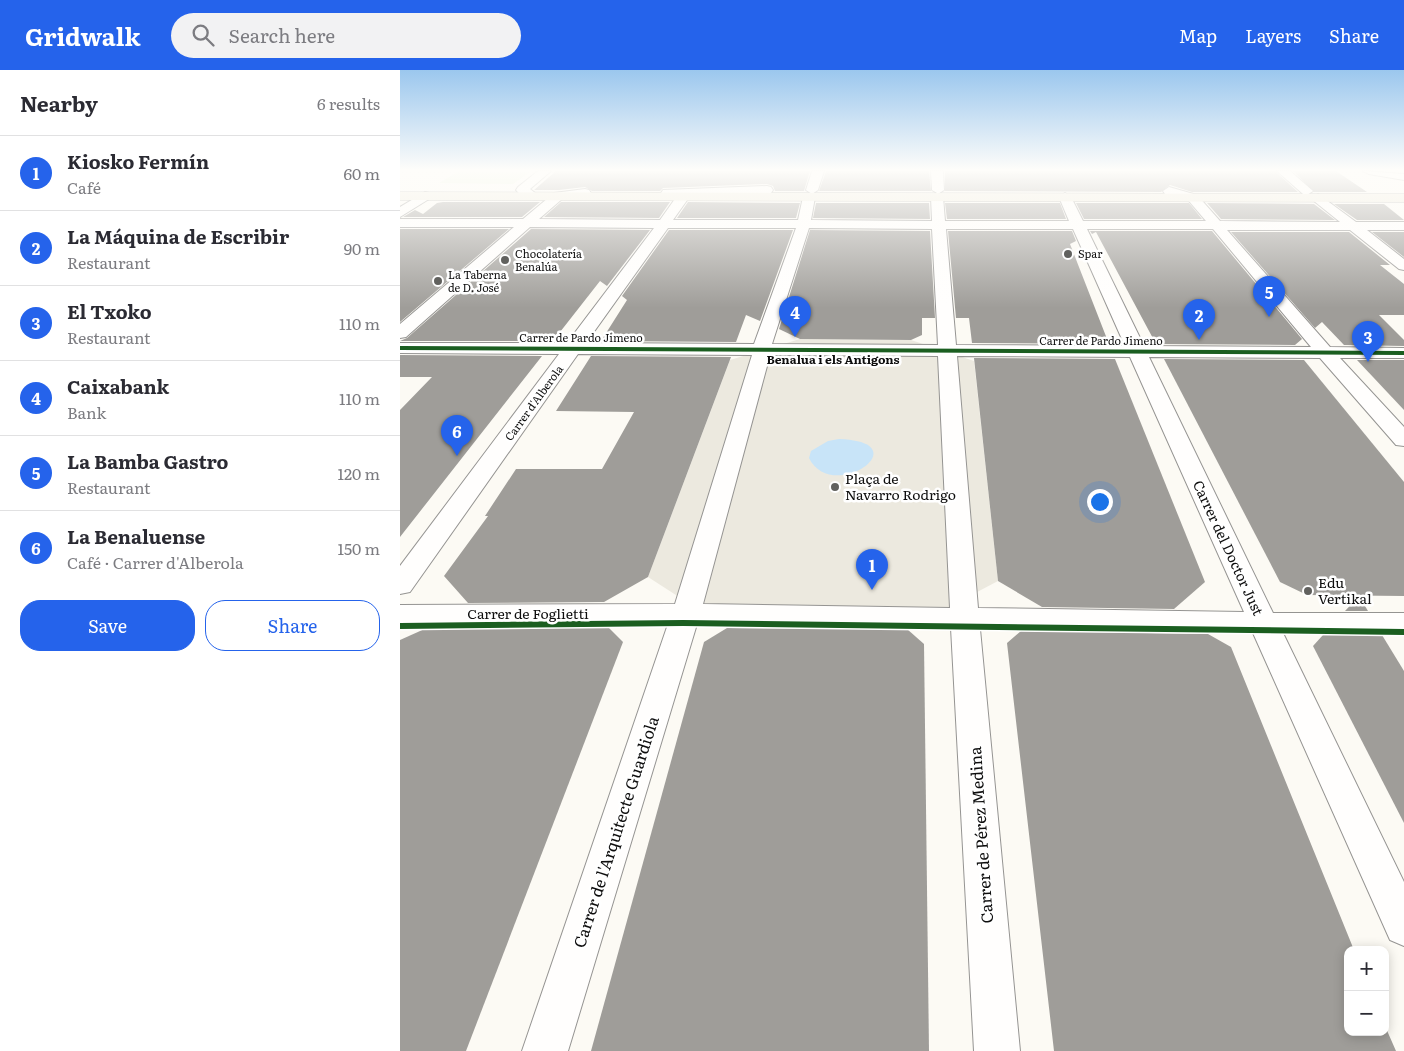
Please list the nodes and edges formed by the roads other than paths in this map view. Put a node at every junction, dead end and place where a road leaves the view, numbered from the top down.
1 (534, 217) edge
2 (670, 217) edge
3 (805, 217) edge
4 (939, 217) edge
5 (1074, 217) edge
6 (1211, 217) edge
7 (1341, 217) edge
8 (400, 223) edge
9 (525, 224) junction
10 (665, 224) junction
11 (804, 224) junction
12 (939, 225) junction
13 (1078, 225) junction
14 (1218, 225) junction
15 (1353, 226) junction
16 (1404, 226) edge
17 (1404, 266) edge
18 (400, 333) edge
19 (400, 348) edge
20 (574, 349) junction
21 (761, 350) junction
22 (947, 351) junction
23 (1137, 352) junction
24 (1325, 352) junction
25 (1404, 353) edge
26 (1404, 440) edge
27 (400, 585) edge
28 (400, 614) edge
29 (686, 614) junction
30 (965, 619) junction
31 (1263, 623) junction
32 (1404, 623) edge
33 (1404, 926) edge
34 (545, 1051) edge
35 (997, 1051) edge

1 - 9 street
2 - 10 street, Carrer d'Alberola
3 - 11 street
4 - 12 street
5 - 13 street, Carrer del Doctor Just
6 - 14 street
7 - 15 street
8 - 9 street
9 - 10 street
9 - 18 street
10 - 11 street
10 - 20 street, Carrer d'Alberola
11 - 12 street
11 - 21 street
12 - 13 street
12 - 22 street
13 - 14 street
13 - 23 street, Carrer del Doctor Just
14 - 15 street
14 - 24 street
15 - 16 street
15 - 17 street
19 - 20 street, Carrer de Pardo Jimeno
20 - 21 street, Carrer de Pardo Jimeno
20 - 27 street, Carrer d'Alberola
21 - 22 street
21 - 29 street
22 - 23 street, Carrer de Pardo Jimeno
22 - 30 street
23 - 24 street, Carrer de Pardo Jimeno
23 - 31 street, Carrer del Doctor Just
24 - 25 street, Carrer de Pardo Jimeno
24 - 26 street
28 - 29 street, Carrer de Foglietti
29 - 30 street
29 - 34 street, Carrer de l'Arquitecte Guardiola
30 - 31 street
30 - 35 street, Carrer de Pérez Medina
31 - 32 street
31 - 33 street, Carrer del Doctor Just

